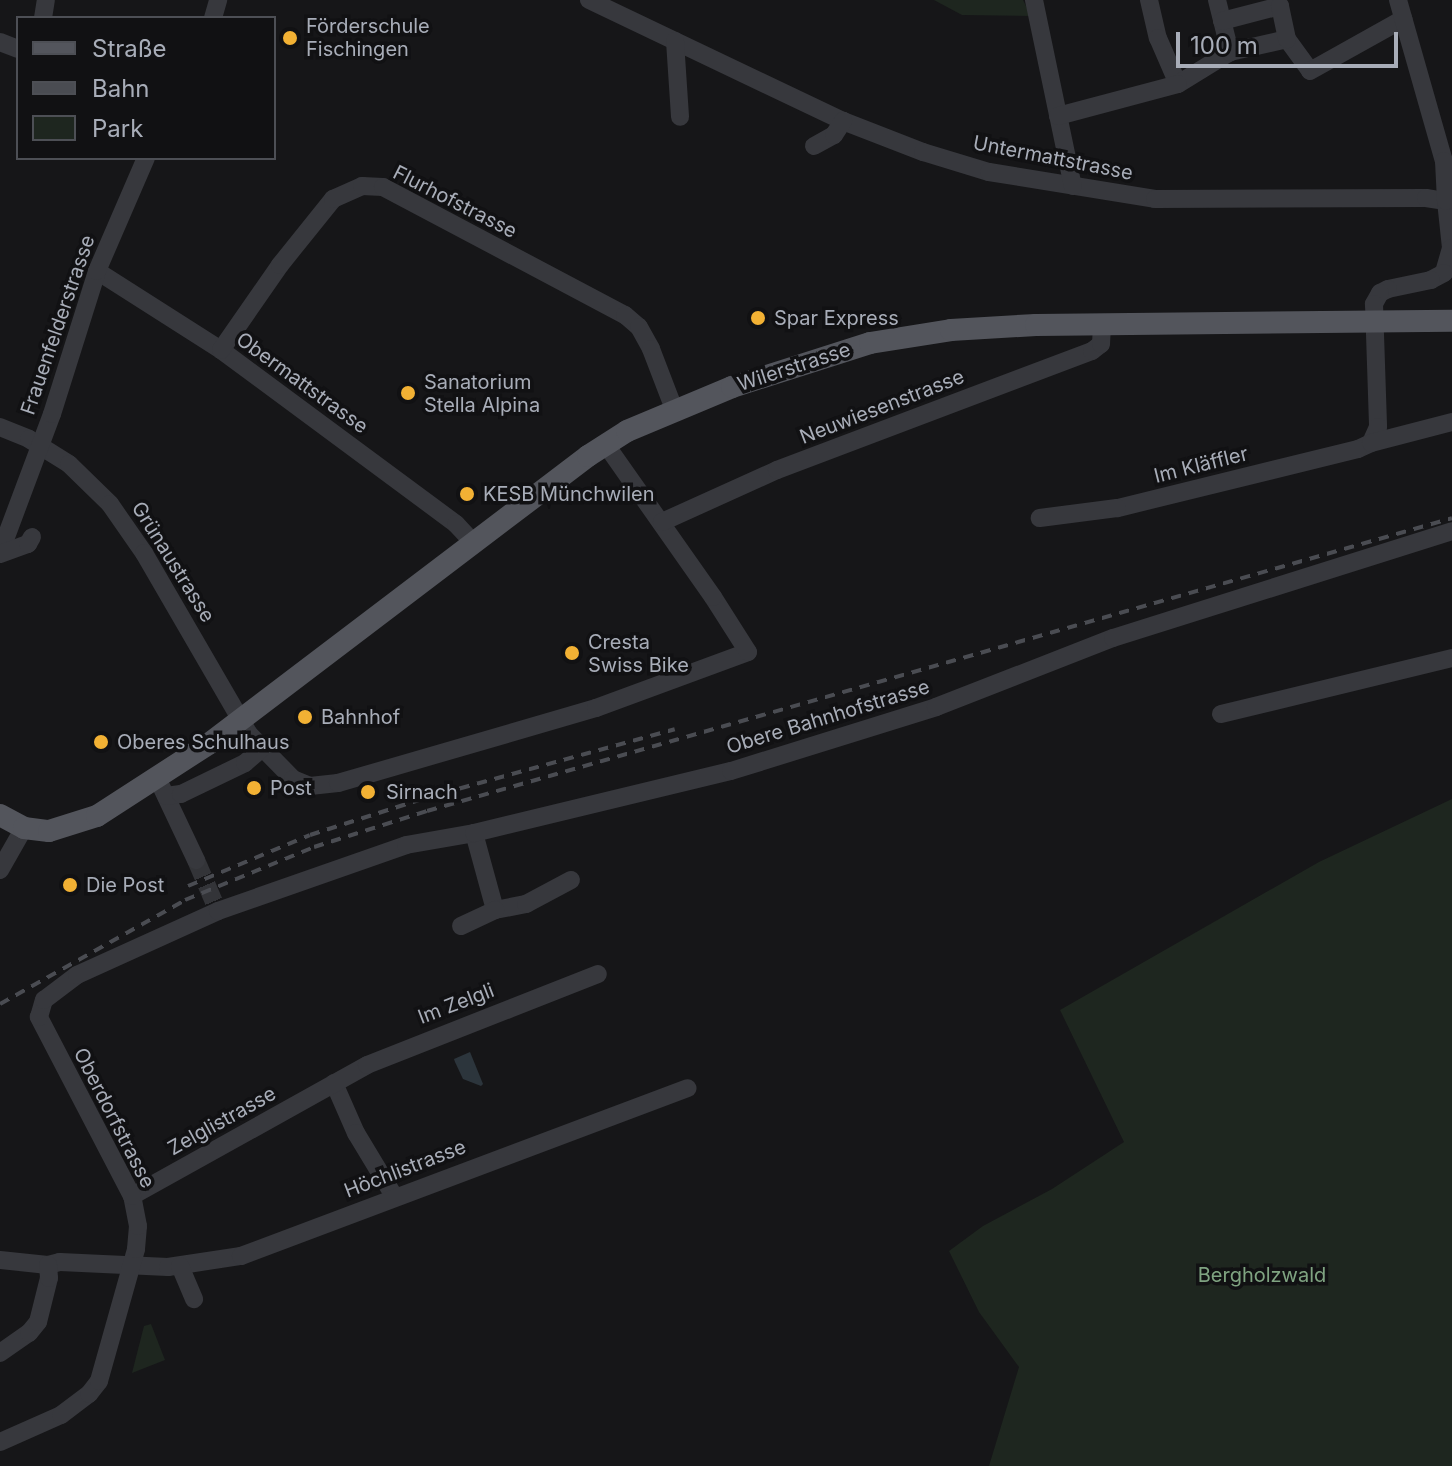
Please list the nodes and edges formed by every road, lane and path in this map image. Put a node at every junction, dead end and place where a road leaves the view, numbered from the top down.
1 (589, 0) edge
2 (1034, 0) edge
3 (1149, 0) edge
4 (1217, 0) edge
5 (1398, 0) edge
6 (1403, 19) junction
7 (1222, 21) junction
8 (1287, 39) junction
9 (675, 41) junction
10 (1230, 52) junction
11 (1178, 84) junction
12 (1058, 116) junction
13 (680, 117) dead end
14 (843, 121) junction
15 (814, 146) dead end
16 (145, 160) edge
17 (1073, 186) junction
18 (1449, 199) edge
19 (1451, 229) edge
20 (97, 271) junction
21 (1452, 321) edge
22 (1373, 323) junction
23 (1102, 324) junction
24 (221, 350) junction
25 (674, 409) junction
26 (1452, 422) edge
27 (0, 427) edge
28 (1371, 443) junction
29 (606, 445) junction
30 (40, 446) junction
31 (1040, 518) dead end
32 (662, 522) junction
33 (32, 537) dead end
34 (1450, 537) edge
35 (473, 542) junction
36 (0, 553) edge
37 (1452, 658) edge
38 (1221, 714) dead end
39 (240, 721) junction
40 (273, 753) junction
41 (162, 788) junction
42 (0, 815) edge
43 (24, 828) junction
44 (474, 833) junction
45 (196, 860) tunnel mouth
46 (0, 870) edge
47 (571, 880) dead end
48 (216, 906) joint
49 (495, 910) junction
50 (461, 926) dead end
51 (598, 974) dead end
52 (334, 1083) junction
53 (687, 1088) dead end
54 (132, 1196) junction
55 (394, 1196) junction
56 (0, 1260) edge
57 (134, 1263) junction
58 (48, 1265) junction
59 (180, 1266) junction
60 (194, 1299) dead end
61 (0, 1353) edge
62 (0, 1442) edge

1 - 9 street, Untermattstrasse
2 - 12 street
3 - 11 street
4 - 7 street
5 - 6 street
6 - 8 street
6 - 18 street
7 - 8 street
7 - 10 street
8 - 10 street
9 - 13 street
9 - 14 street, Untermattstrasse
10 - 11 street
11 - 12 street
12 - 17 street
14 - 15 street
14 - 17 street, Untermattstrasse
16 - 20 street, Frauenfelderstrasse
17 - 18 street, Untermattstrasse
18 - 19 street
19 - 22 street
20 - 24 street, Obermattstrasse
20 - 30 street, Frauenfelderstrasse
21 - 22 main road, Wilerstrasse
22 - 23 main road, Wilerstrasse
22 - 28 street
23 - 25 main road, Wilerstrasse
23 - 32 street, Neuwiesenstrasse
24 - 25 street, Flurhofstrasse
24 - 35 street, Obermattstrasse
25 - 29 main road, Wilerstrasse
26 - 28 street, Im Kläffler
27 - 30 street, Grünaustrasse
28 - 31 street, Im Kläffler
29 - 32 street
29 - 35 main road, Wilerstrasse
30 - 36 street, Frauenfelderstrasse
30 - 39 street, Grünaustrasse
32 - 40 street, Grünaustrasse
33 - 36 street
34 - 44 street, Obere Bahnhofstrasse
35 - 39 main road, Wilerstrasse
37 - 38 street
39 - 40 street, Grünaustrasse
39 - 41 main road, Wilerstrasse
40 - 41 street
41 - 43 main road
41 - 45 street
42 - 43 main road
43 - 46 street
44 - 48 street, Obere Bahnhofstrasse
44 - 49 street
47 - 49 street
48 - 54 street, Oberdorfstrasse
49 - 50 street
51 - 52 street, Im Zelgli
52 - 54 street, Zelglistrasse
52 - 55 street
53 - 55 street, Höchlistrasse
54 - 57 street, Oberdorfstrasse
55 - 59 street, Höchlistrasse
56 - 58 street, Höchlistrasse
57 - 58 street, Höchlistrasse
57 - 59 street, Höchlistrasse
57 - 62 street, Oberdorfstrasse
58 - 61 street
59 - 60 street

